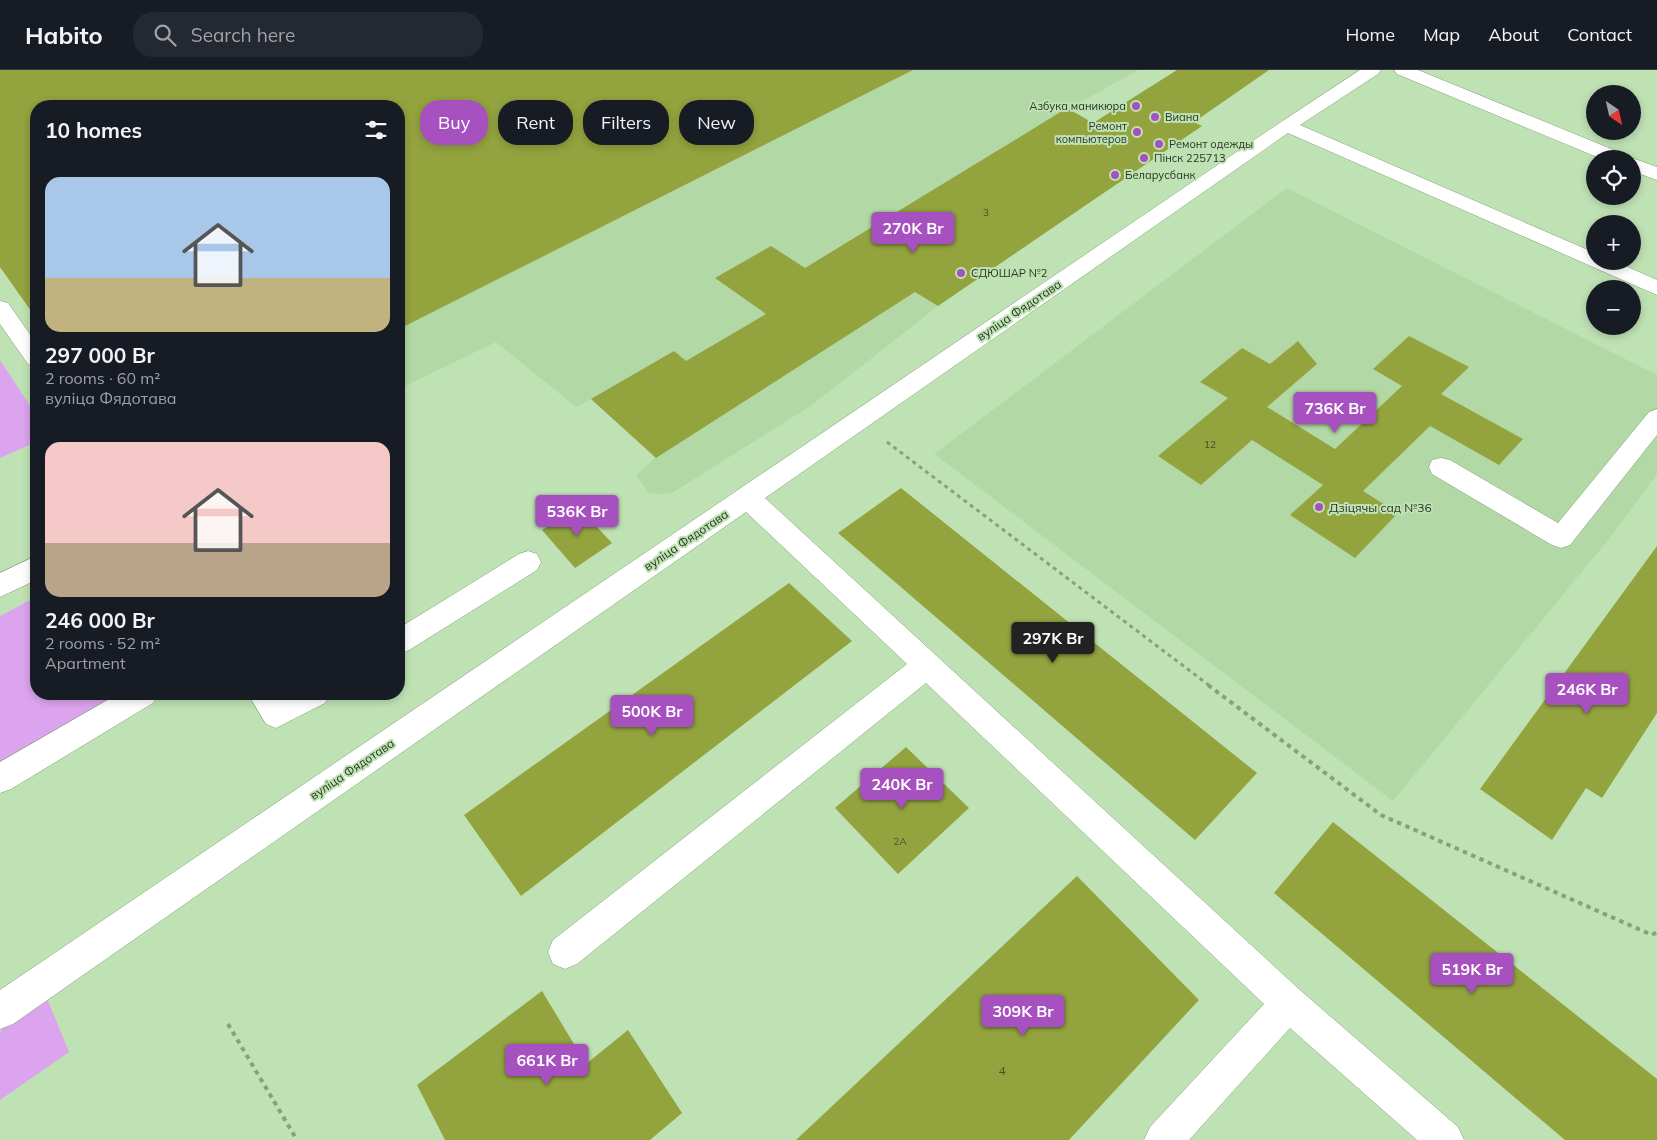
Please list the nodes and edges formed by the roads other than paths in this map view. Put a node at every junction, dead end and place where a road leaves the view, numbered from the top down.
1 (1372, 70) edge
2 (1403, 70) edge
3 (1287, 126) junction
4 (1597, 150) edge
5 (1641, 168) edge
6 (1657, 174) edge
7 (1586, 257) edge
8 (1616, 270) edge
9 (1657, 288) edge
10 (0, 308) edge
11 (30, 350) edge
12 (1657, 418) edge
13 (1441, 467) dead end
14 (748, 497) junction
15 (528, 562) dead end
16 (30, 569) edge
17 (0, 586) edge
18 (405, 638) edge
19 (928, 664) junction
20 (133, 700) edge
21 (267, 700) edge
22 (304, 700) edge
23 (0, 779) edge
24 (565, 952) dead end
25 (1288, 1003) junction
26 (0, 1011) edge
27 (1163, 1140) edge
28 (1445, 1140) edge

1 - 3 street, вуліца Фядотава
2 - 4 street
3 - 7 street
3 - 14 street, вуліца Фядотава
5 - 6 street
8 - 9 street
10 - 11 street
12 - 13 street
14 - 19 street
14 - 26 street, вуліца Фядотава
15 - 18 street
16 - 17 street
19 - 24 street
19 - 25 street
20 - 23 street
21 - 22 street
25 - 27 street
25 - 28 street

